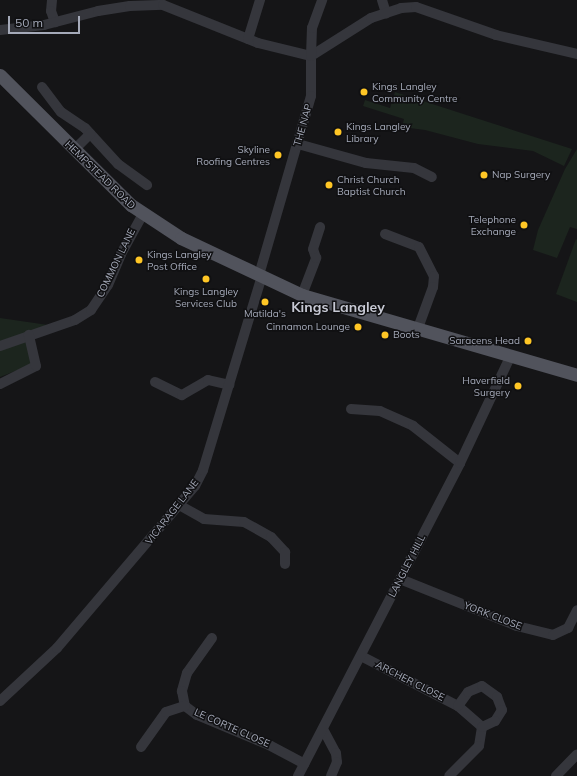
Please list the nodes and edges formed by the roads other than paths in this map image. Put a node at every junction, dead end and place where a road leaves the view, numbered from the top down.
1 (52, 0) edge
2 (260, 0) edge
3 (322, 0) edge
4 (382, 0) edge
5 (163, 2) edge
6 (386, 13) junction
7 (56, 22) junction
8 (0, 30) edge
9 (248, 39) junction
10 (577, 54) edge
11 (311, 56) junction
12 (0, 75) edge
13 (42, 87) dead end
14 (90, 134) junction
15 (298, 144) junction
16 (74, 150) junction
17 (432, 177) dead end
18 (147, 185) dead end
19 (143, 214) junction
20 (320, 227) dead end
21 (385, 234) dead end
22 (260, 276) junction
23 (302, 295) junction
24 (418, 328) junction
25 (28, 335) junction
26 (0, 346) edge
27 (511, 355) junction
28 (577, 375) edge
29 (155, 382) dead end
30 (0, 384) edge
31 (229, 385) junction
32 (351, 409) dead end
33 (460, 463) junction
34 (179, 505) junction
35 (285, 564) dead end
36 (400, 579) junction
37 (577, 610) edge
38 (212, 638) dead end
39 (361, 656) junction
40 (0, 702) edge
41 (185, 706) junction
42 (458, 706) junction
43 (482, 727) junction
44 (323, 729) junction
45 (141, 747) dead end
46 (577, 754) edge
47 (304, 764) junction
48 (299, 776) edge
49 (331, 776) edge
50 (449, 776) edge
51 (556, 776) edge

1 - 7 street
2 - 9 street
3 - 11 street, THE NAP
4 - 6 street
5 - 7 street
5 - 9 street
6 - 10 street
6 - 11 street
7 - 8 street
9 - 11 street
11 - 15 street, THE NAP
12 - 16 main road, HEMPSTEAD ROAD
13 - 14 street
14 - 16 street
14 - 18 street
15 - 17 street
15 - 22 street, THE NAP
16 - 19 main road, HEMPSTEAD ROAD
19 - 22 main road, HEMPSTEAD ROAD
19 - 25 street, COMMON LANE
20 - 23 street
21 - 24 street
22 - 23 main road, HEMPSTEAD ROAD
22 - 31 street, VICARAGE LANE
23 - 24 main road, HEMPSTEAD ROAD
24 - 27 main road, HEMPSTEAD ROAD
25 - 26 street, COMMON LANE
25 - 30 street
27 - 28 main road, HEMPSTEAD ROAD
27 - 33 street, LANGLEY HILL
29 - 31 street
31 - 34 street, VICARAGE LANE
32 - 33 street
33 - 36 street, LANGLEY HILL
34 - 35 street
34 - 40 street, VICARAGE LANE
36 - 37 street, YORK CLOSE
36 - 39 street, LANGLEY HILL
38 - 41 street, LE CORTE CLOSE
39 - 42 street, ARCHER CLOSE
39 - 44 street, LANGLEY HILL
41 - 45 street
41 - 47 street, LE CORTE CLOSE
42 - 43 street, ARCHER CLOSE
42 - 43 street
43 - 50 street
44 - 47 street, LANGLEY HILL
44 - 49 street
46 - 51 street
47 - 48 street, LANGLEY HILL

